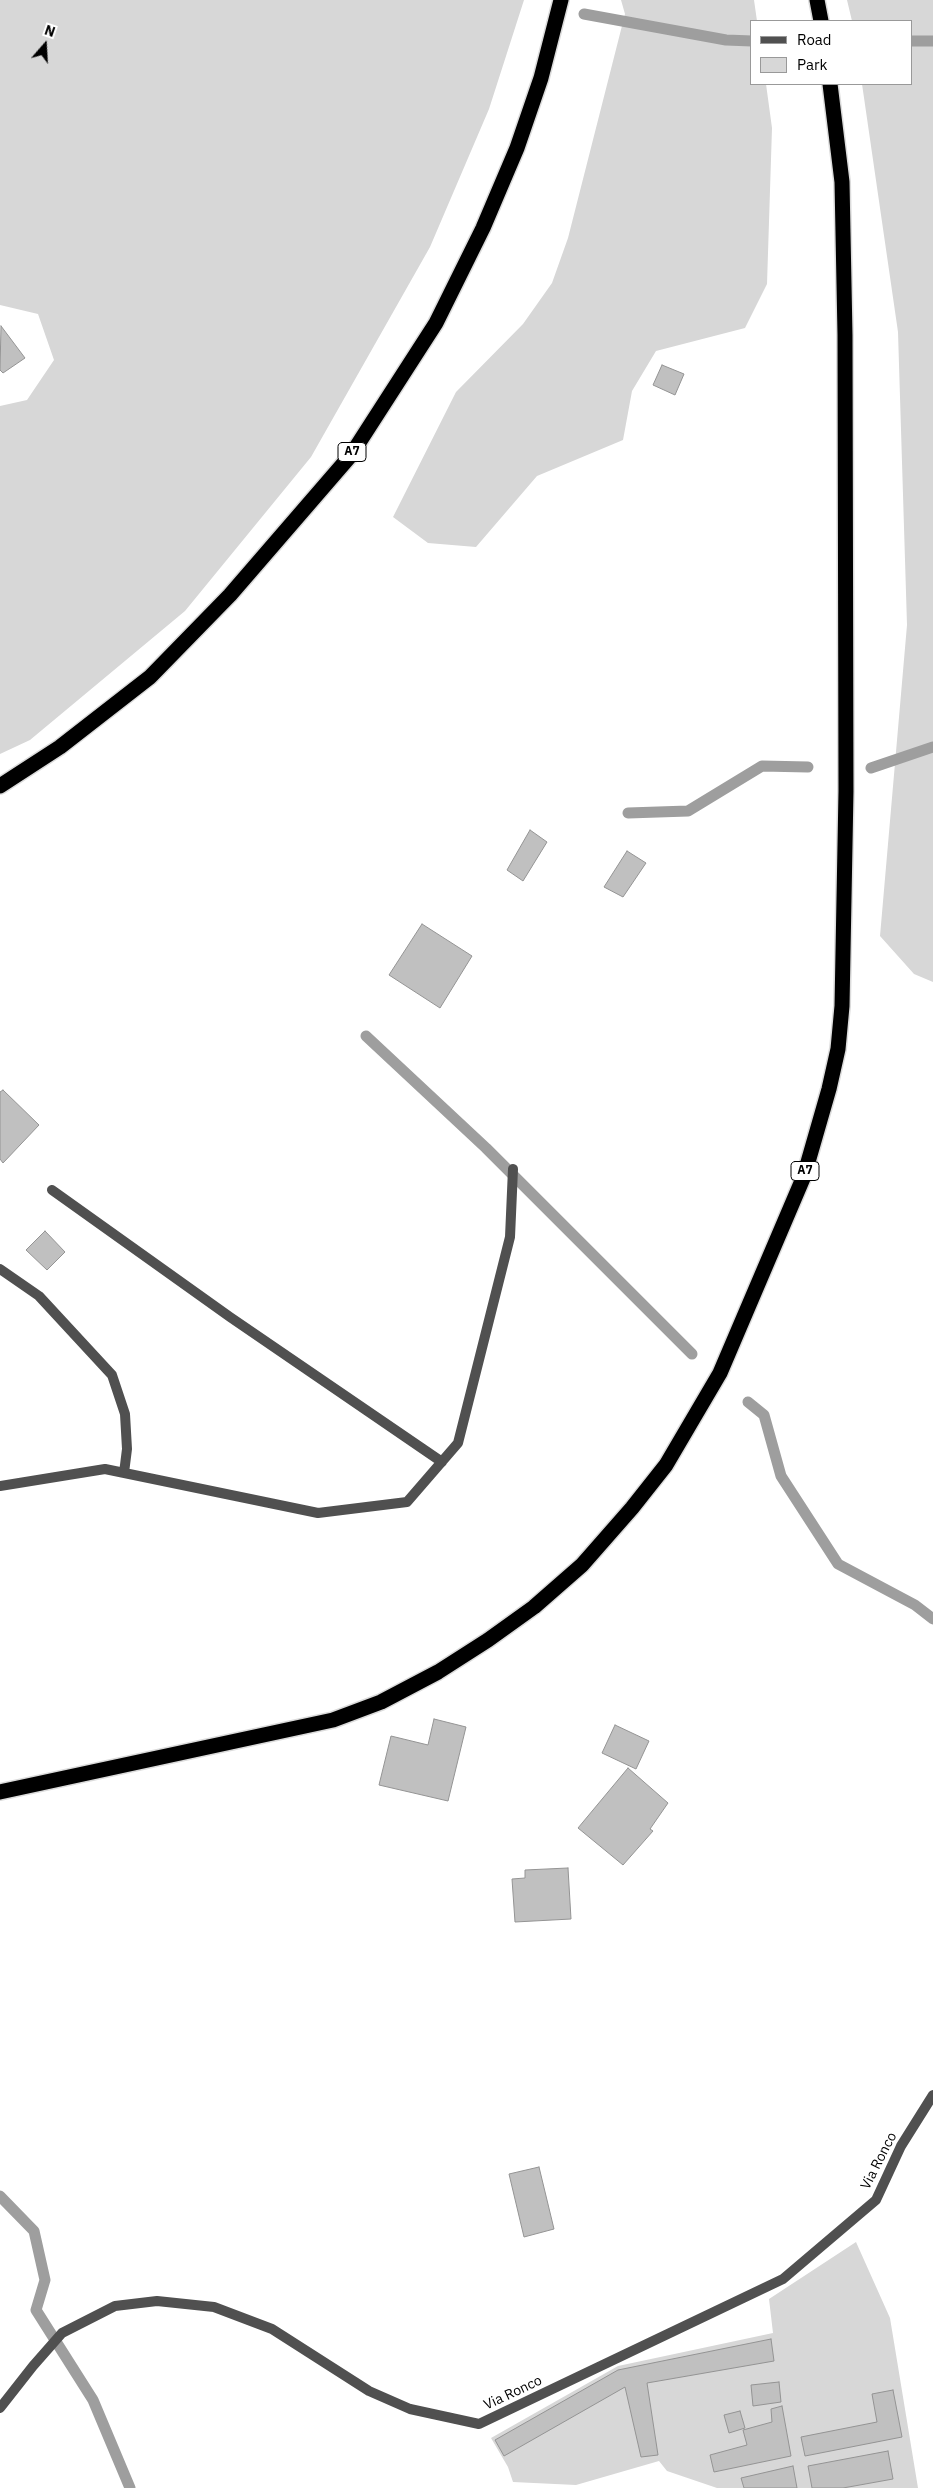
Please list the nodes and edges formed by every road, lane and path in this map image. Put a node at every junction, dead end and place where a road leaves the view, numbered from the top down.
1 (817, 0) edge
2 (560, 7) edge
3 (821, 20) edge
4 (830, 85) edge
5 (0, 786) edge
6 (513, 1169) dead end
7 (52, 1190) dead end
8 (0, 1269) edge
9 (442, 1462) junction
10 (124, 1473) junction
11 (0, 1486) edge
12 (0, 1792) edge
13 (933, 2095) edge
14 (0, 2408) edge

1 - 3 highway
2 - 5 highway, A7
4 - 12 highway, A7
6 - 9 street
7 - 9 street
8 - 10 street
9 - 10 street
10 - 11 street
13 - 14 street, Via Ronco

